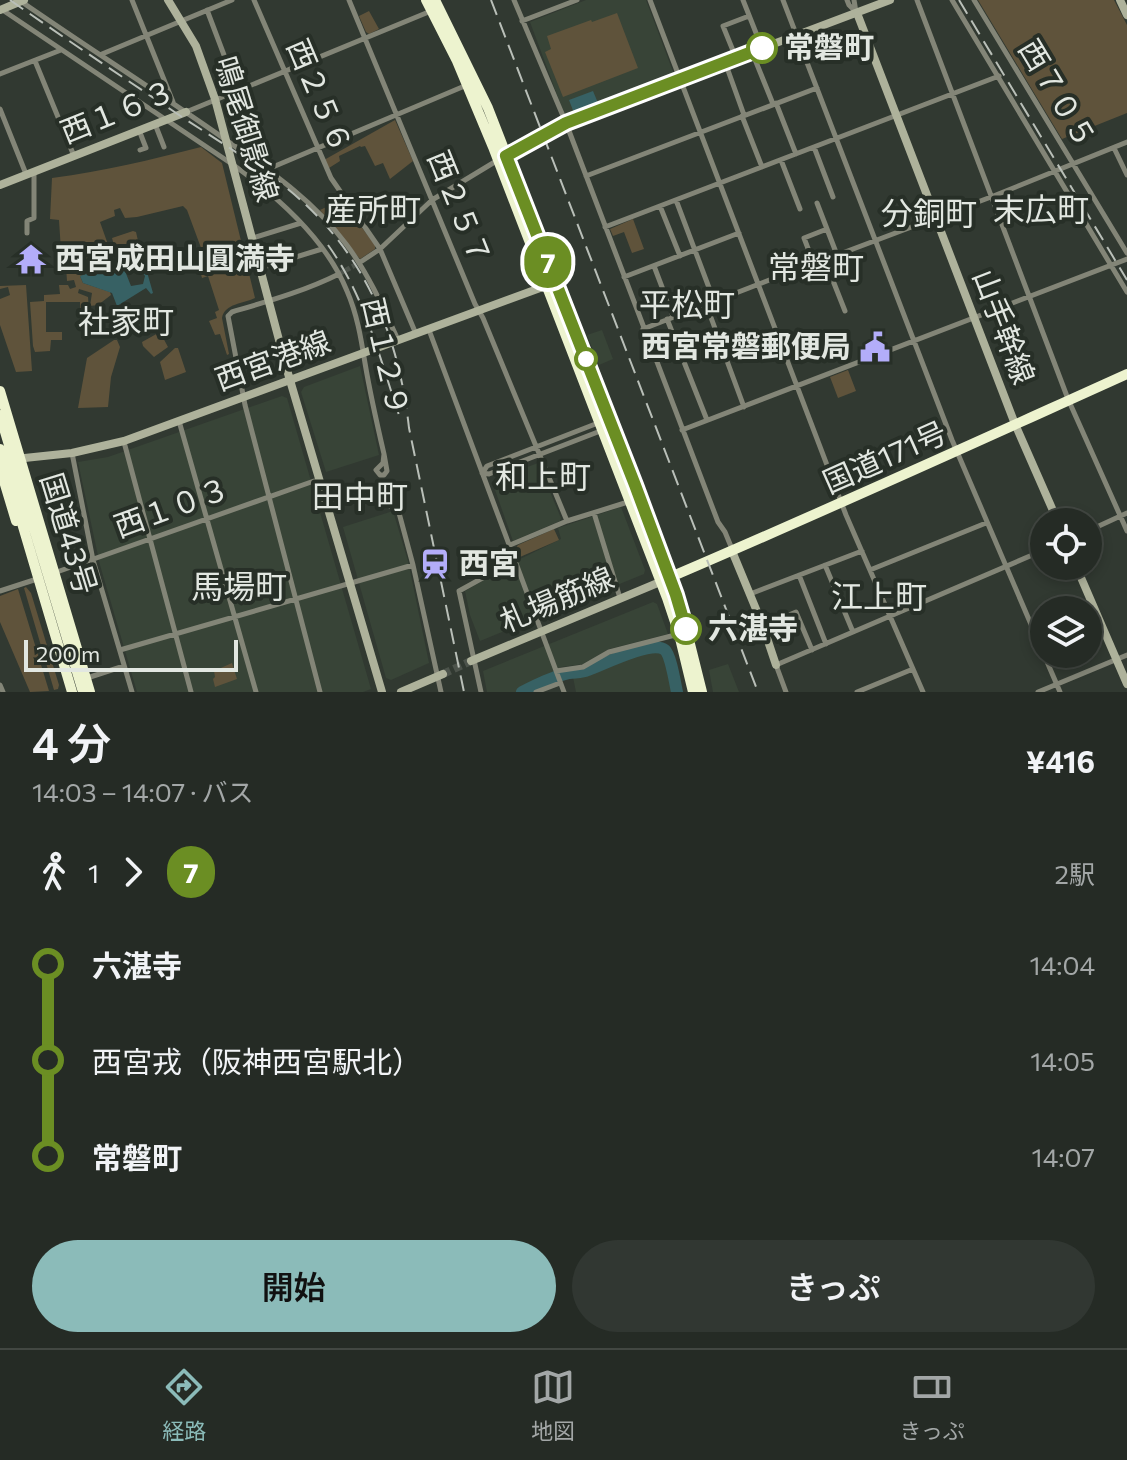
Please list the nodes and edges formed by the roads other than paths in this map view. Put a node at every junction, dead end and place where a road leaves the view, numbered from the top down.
1 (132, 0) edge
2 (168, 0) edge
3 (232, 0) edge
4 (254, 0) edge
5 (349, 0) edge
6 (426, 0) edge
7 (514, 0) edge
8 (577, 0) edge
9 (650, 0) edge
10 (743, 0) edge
11 (783, 0) edge
12 (847, 0) edge
13 (854, 0) edge
14 (890, 0) edge
15 (917, 0) edge
16 (952, 0) edge
17 (974, 0) edge
18 (21, 1) edge
19 (1123, 2) edge
20 (213, 3) edge
21 (434, 6) edge
22 (1, 9) edge
23 (207, 10) junction
24 (857, 13) junction
25 (1127, 15) edge
26 (749, 16) junction
27 (181, 20) junction
28 (522, 21) junction
29 (147, 35) junction
30 (797, 35) junction
31 (365, 39) junction
32 (61, 50) junction
33 (757, 50) junction
34 (101, 54) junction
35 (224, 55) dead end
36 (736, 58) junction
37 (35, 61) junction
38 (725, 62) junction
39 (285, 71) junction
40 (0, 74) edge
41 (999, 76) junction
42 (681, 80) junction
43 (467, 85) junction
44 (817, 88) junction
45 (952, 94) junction
46 (215, 99) junction
47 (173, 102) junction
48 (775, 104) junction
49 (0, 109) edge
50 (186, 112) junction
51 (397, 114) junction
52 (743, 115) junction
53 (897, 115) junction
54 (167, 119) junction
55 (566, 123) junction
56 (155, 124) junction
57 (139, 130) junction
58 (700, 132) junction
59 (837, 138) junction
60 (225, 139) junction
61 (1127, 142) edge
62 (164, 147) dead end
63 (814, 147) junction
64 (1114, 148) junction
65 (317, 149) junction
66 (140, 150) dead end
67 (796, 154) junction
68 (74, 156) junction
69 (502, 158) junction
70 (781, 160) junction
71 (1073, 163) junction
72 (232, 164) junction
73 (762, 167) junction
74 (267, 169) junction
75 (1055, 172) junction
76 (30, 173) junction
77 (1127, 175) edge
78 (586, 176) junction
79 (720, 183) junction
80 (0, 185) edge
81 (833, 197) dead end
82 (991, 197) junction
83 (432, 200) junction
84 (676, 200) junction
85 (817, 203) dead end
86 (660, 206) junction
87 (800, 209) dead end
88 (936, 218) junction
89 (301, 223) junction
90 (605, 227) junction
91 (827, 229) junction
92 (27, 233) dead end
93 (739, 233) junction
94 (252, 238) junction
95 (875, 241) junction
96 (322, 249) junction
97 (380, 249) junction
98 (695, 250) junction
99 (1127, 253) edge
100 (837, 255) junction
101 (680, 256) junction
102 (1127, 259) edge
103 (359, 263) junction
104 (826, 263) junction
105 (814, 264) junction
106 (654, 266) junction
107 (1112, 266) junction
108 (260, 268) junction
109 (339, 274) junction
110 (624, 277) junction
111 (551, 284) junction
112 (759, 284) junction
113 (1127, 292) edge
114 (1030, 298) junction
115 (269, 301) junction
116 (714, 301) junction
117 (706, 304) junction
118 (479, 311) junction
119 (845, 311) dead end
120 (670, 318) junction
121 (974, 319) junction
122 (643, 329) junction
123 (429, 330) junction
124 (416, 334) junction
125 (398, 340) junction
126 (913, 341) junction
127 (364, 353) junction
128 (1126, 378) edge
129 (290, 380) junction
130 (798, 387) junction
131 (0, 391) edge
132 (243, 397) junction
133 (1068, 399) junction
134 (744, 407) junction
135 (0, 415) edge
136 (707, 420) junction
137 (179, 421) junction
138 (1015, 424) junction
139 (605, 425) junction
140 (682, 430) junction
141 (124, 441) junction
142 (536, 448) junction
143 (0, 449) edge
144 (957, 452) junction
145 (72, 453) junction
146 (384, 454) dead end
147 (539, 455) junction
148 (0, 459) edge
149 (20, 459) junction
150 (0, 468) edge
151 (482, 473) junction
152 (314, 481) dead end
153 (268, 497) junction
154 (629, 502) junction
155 (842, 503) junction
156 (1052, 508) edge
157 (397, 509) dead end
158 (594, 513) junction
159 (1124, 515) edge
160 (206, 519) junction
161 (567, 521) junction
162 (986, 523) junction
163 (1102, 525) edge
164 (1127, 531) edge
165 (151, 538) junction
166 (509, 545) junction
167 (732, 551) junction
168 (862, 551) junction
169 (1030, 556) edge
170 (93, 560) junction
171 (515, 560) junction
172 (413, 565) junction
173 (825, 565) junction
174 (1006, 567) junction
175 (870, 570) junction
176 (54, 573) junction
177 (799, 575) junction
178 (34, 580) junction
179 (665, 580) junction
180 (1082, 580) edge
181 (350, 583) junction
182 (0, 591) edge
183 (750, 594) junction
184 (296, 599) junction
185 (621, 599) junction
186 (236, 617) junction
187 (890, 617) junction
188 (763, 626) junction
189 (542, 632) junction
190 (853, 632) junction
191 (176, 634) junction
192 (679, 634) junction
193 (826, 644) junction
194 (120, 650) junction
195 (812, 650) junction
196 (1127, 655) edge
197 (1116, 659) junction
198 (473, 660) junction
199 (776, 665) junction
200 (124, 666) junction
201 (913, 669) junction
202 (440, 675) junction
203 (558, 677) junction
204 (86, 678) junction
205 (1056, 684) junction
206 (1127, 684) edge
207 (0, 685) edge
208 (3, 692) edge
209 (70, 692) edge
210 (83, 692) edge
211 (90, 692) edge
212 (132, 692) edge
213 (191, 692) edge
214 (256, 692) edge
215 (320, 692) edge
216 (382, 692) edge
217 (401, 692) edge
218 (441, 692) edge
219 (481, 692) edge
220 (536, 692) edge
221 (564, 692) edge
222 (693, 692) edge
223 (702, 692) edge
224 (786, 692) edge
225 (857, 692) edge
226 (923, 692) edge
227 (1038, 692) edge
228 (1060, 692) edge

1 - 29 street
2 - 27 street, 鳴尾御影線
3 - 20 street
4 - 39 street, 西２５６
5 - 31 street, 西２５７
6 - 21 highway
7 - 28 street
8 - 28 street
9 - 42 street
10 - 26 street
11 - 30 street
12 - 24 street, 山手幹線
13 - 24 street, 山手幹線
14 - 24 street
15 - 45 street
16 - 41 street
17 - 71 street, 西７０５
18 - 22 street
18 - 34 street
19 - 25 street
20 - 23 street
21 - 31 street, 西１６３
21 - 43 highway
21 - 69 highway
22 - 32 street, 西１２９
23 - 27 street
23 - 35 street
24 - 30 street
24 - 53 street, 山手幹線
26 - 33 street
26 - 36 street
27 - 29 street
27 - 46 street, 鳴尾御影線
28 - 55 street
29 - 34 street
29 - 47 street
30 - 33 street
30 - 44 street
31 - 39 street, 西１６３
31 - 51 street, 西２５７
32 - 37 street
32 - 54 street, 西１２９
33 - 36 street
33 - 48 street
34 - 47 street
36 - 38 street
37 - 40 street
37 - 68 street
38 - 42 street
38 - 52 street
39 - 46 street, 西１６３
39 - 65 street, 西２５６
41 - 45 street
41 - 75 street
42 - 55 street
42 - 58 street
43 - 51 street
43 - 69 highway
44 - 48 street
44 - 59 street
45 - 53 street
45 - 82 street
46 - 50 street, 西１６３
46 - 60 street, 鳴尾御影線
47 - 50 street
48 - 52 street
48 - 67 street
49 - 76 street
50 - 54 street, 西１６３
50 - 60 street
51 - 65 street
51 - 83 street, 西２５７
52 - 58 street
52 - 73 street
53 - 59 street
53 - 88 street, 山手幹線
54 - 56 street, 西１６３
54 - 72 street, 西１２９
55 - 69 street
55 - 78 street
56 - 57 street, 西１６３
56 - 62 street
57 - 66 street
57 - 68 street, 西１６３
58 - 78 street
58 - 79 street
59 - 63 street
59 - 95 street
60 - 72 street, 鳴尾御影線
60 - 74 street
61 - 64 street
63 - 67 street
63 - 81 street
64 - 71 street
64 - 77 street
65 - 74 street
65 - 97 street, 西２５６
67 - 70 street
68 - 76 street, 西１６３
69 - 83 street
69 - 111 highway
70 - 73 street
70 - 87 street
71 - 75 street
71 - 99 street, 西７０５
72 - 89 street, 西１２９
72 - 94 street, 鳴尾御影線
73 - 79 street
74 - 103 street
75 - 82 street
75 - 107 street
76 - 80 street, 西１６３
76 - 92 street
78 - 90 street
79 - 84 street
79 - 93 street
82 - 88 street
82 - 114 street
83 - 97 street
83 - 118 street, 西２５７
84 - 86 street
84 - 98 street
85 - 91 street
86 - 90 street
86 - 101 street
88 - 95 street
88 - 121 street, 山手幹線
89 - 94 street
89 - 96 street, 西１２９
90 - 110 street
91 - 100 street
91 - 105 street
93 - 98 street
93 - 112 street
94 - 108 street, 鳴尾御影線
95 - 100 street
95 - 126 street
96 - 108 street
96 - 109 street, 西１２９
97 - 103 street
97 - 124 street, 西２５６
98 - 101 street
98 - 116 street
100 - 104 street
101 - 106 street
102 - 107 street
103 - 125 street
104 - 105 street
104 - 119 street
105 - 112 street
106 - 110 street
106 - 120 street
107 - 113 street
107 - 114 street
108 - 115 street, 鳴尾御影線
109 - 115 street
109 - 127 street, 西１２９
110 - 122 street
111 - 118 street, 西宮港線
111 - 139 highway
112 - 116 street
112 - 130 street
114 - 121 street
114 - 133 street
115 - 129 street, 鳴尾御影線
115 - 132 street
116 - 117 street
117 - 120 street
117 - 134 street
118 - 123 street, 西宮港線
118 - 142 street, 西２５７
120 - 122 street
120 - 136 street
121 - 126 street
121 - 138 street, 山手幹線
122 - 140 street
123 - 124 street, 西宮港線
123 - 151 street
124 - 125 street, 西宮港線
125 - 127 street, 西宮港線
126 - 130 street
126 - 144 street
127 - 129 street, 西宮港線
127 - 146 street, 西１２９
128 - 133 highway, 国道171号
129 - 132 street, 西宮港線
129 - 181 street, 鳴尾御影線
130 - 134 street
130 - 155 street
131 - 149 highway, 国道43号
132 - 137 street, 西宮港線
132 - 153 street
133 - 138 highway, 国道171号
133 - 159 street
134 - 136 street
135 - 210 highway, bridge
136 - 140 street
137 - 141 street, 西宮港線
137 - 160 street
138 - 144 highway, 国道171号
138 - 156 street, 山手幹線
139 - 142 street
139 - 147 street
139 - 154 highway
139 - 179 highway
140 - 167 street
141 - 145 street, 西宮港線
141 - 165 street
142 - 147 street, 西２５７
142 - 151 street
143 - 209 highway, bridge
144 - 155 highway, 国道171号
144 - 162 street
145 - 149 street, 西宮港線
145 - 170 street
147 - 151 street
147 - 161 street, 西２５７
148 - 149 street, 西宮港線
149 - 176 highway, 国道43号
150 - 178 highway, 国道43号
151 - 166 street
152 - 153 street, 西１０３
153 - 160 street, 西１０３
153 - 184 street
154 - 158 street
154 - 179 highway
155 - 167 highway, 国道171号
155 - 168 street
157 - 172 street
158 - 161 street
158 - 185 street
159 - 163 street
159 - 164 street
160 - 165 street, 西１０３
160 - 186 street
161 - 166 street
162 - 174 street
162 - 175 street
165 - 170 street, 西１０３
165 - 191 street
166 - 171 street
167 - 179 highway, 国道171号
167 - 183 street
168 - 173 street
168 - 175 street
169 - 174 street
170 - 176 street, 西１０３
170 - 194 street
171 - 189 street
171 - 198 street
172 - 181 street
172 - 202 street
173 - 177 street
173 - 190 street
174 - 187 street
174 - 205 street
175 - 187 street
176 - 178 street, 西１０３
176 - 204 highway, 国道43号
177 - 183 street
177 - 193 street
178 - 182 street, 西１０３
178 - 209 highway, 国道43号
179 - 185 street, 札場筋線
179 - 192 highway
179 - 223 highway
180 - 197 street
181 - 184 street
181 - 216 street, 鳴尾御影線
183 - 188 street
184 - 186 street
184 - 215 street
185 - 189 street, 札場筋線
186 - 191 street
186 - 214 street
187 - 190 street
187 - 201 street
188 - 195 street
188 - 199 street
189 - 198 street, 札場筋線
189 - 203 street
190 - 193 street
191 - 194 street
191 - 213 street
192 - 203 street
192 - 222 highway
193 - 195 street
194 - 200 street
195 - 199 street
196 - 197 street
197 - 205 street
197 - 206 street
198 - 219 street
199 - 224 street
200 - 204 street
200 - 212 street
201 - 225 street
201 - 226 street
202 - 217 street
202 - 218 street
203 - 220 street
203 - 221 street
204 - 211 highway, 国道43号
205 - 227 street
205 - 228 street
207 - 208 street

